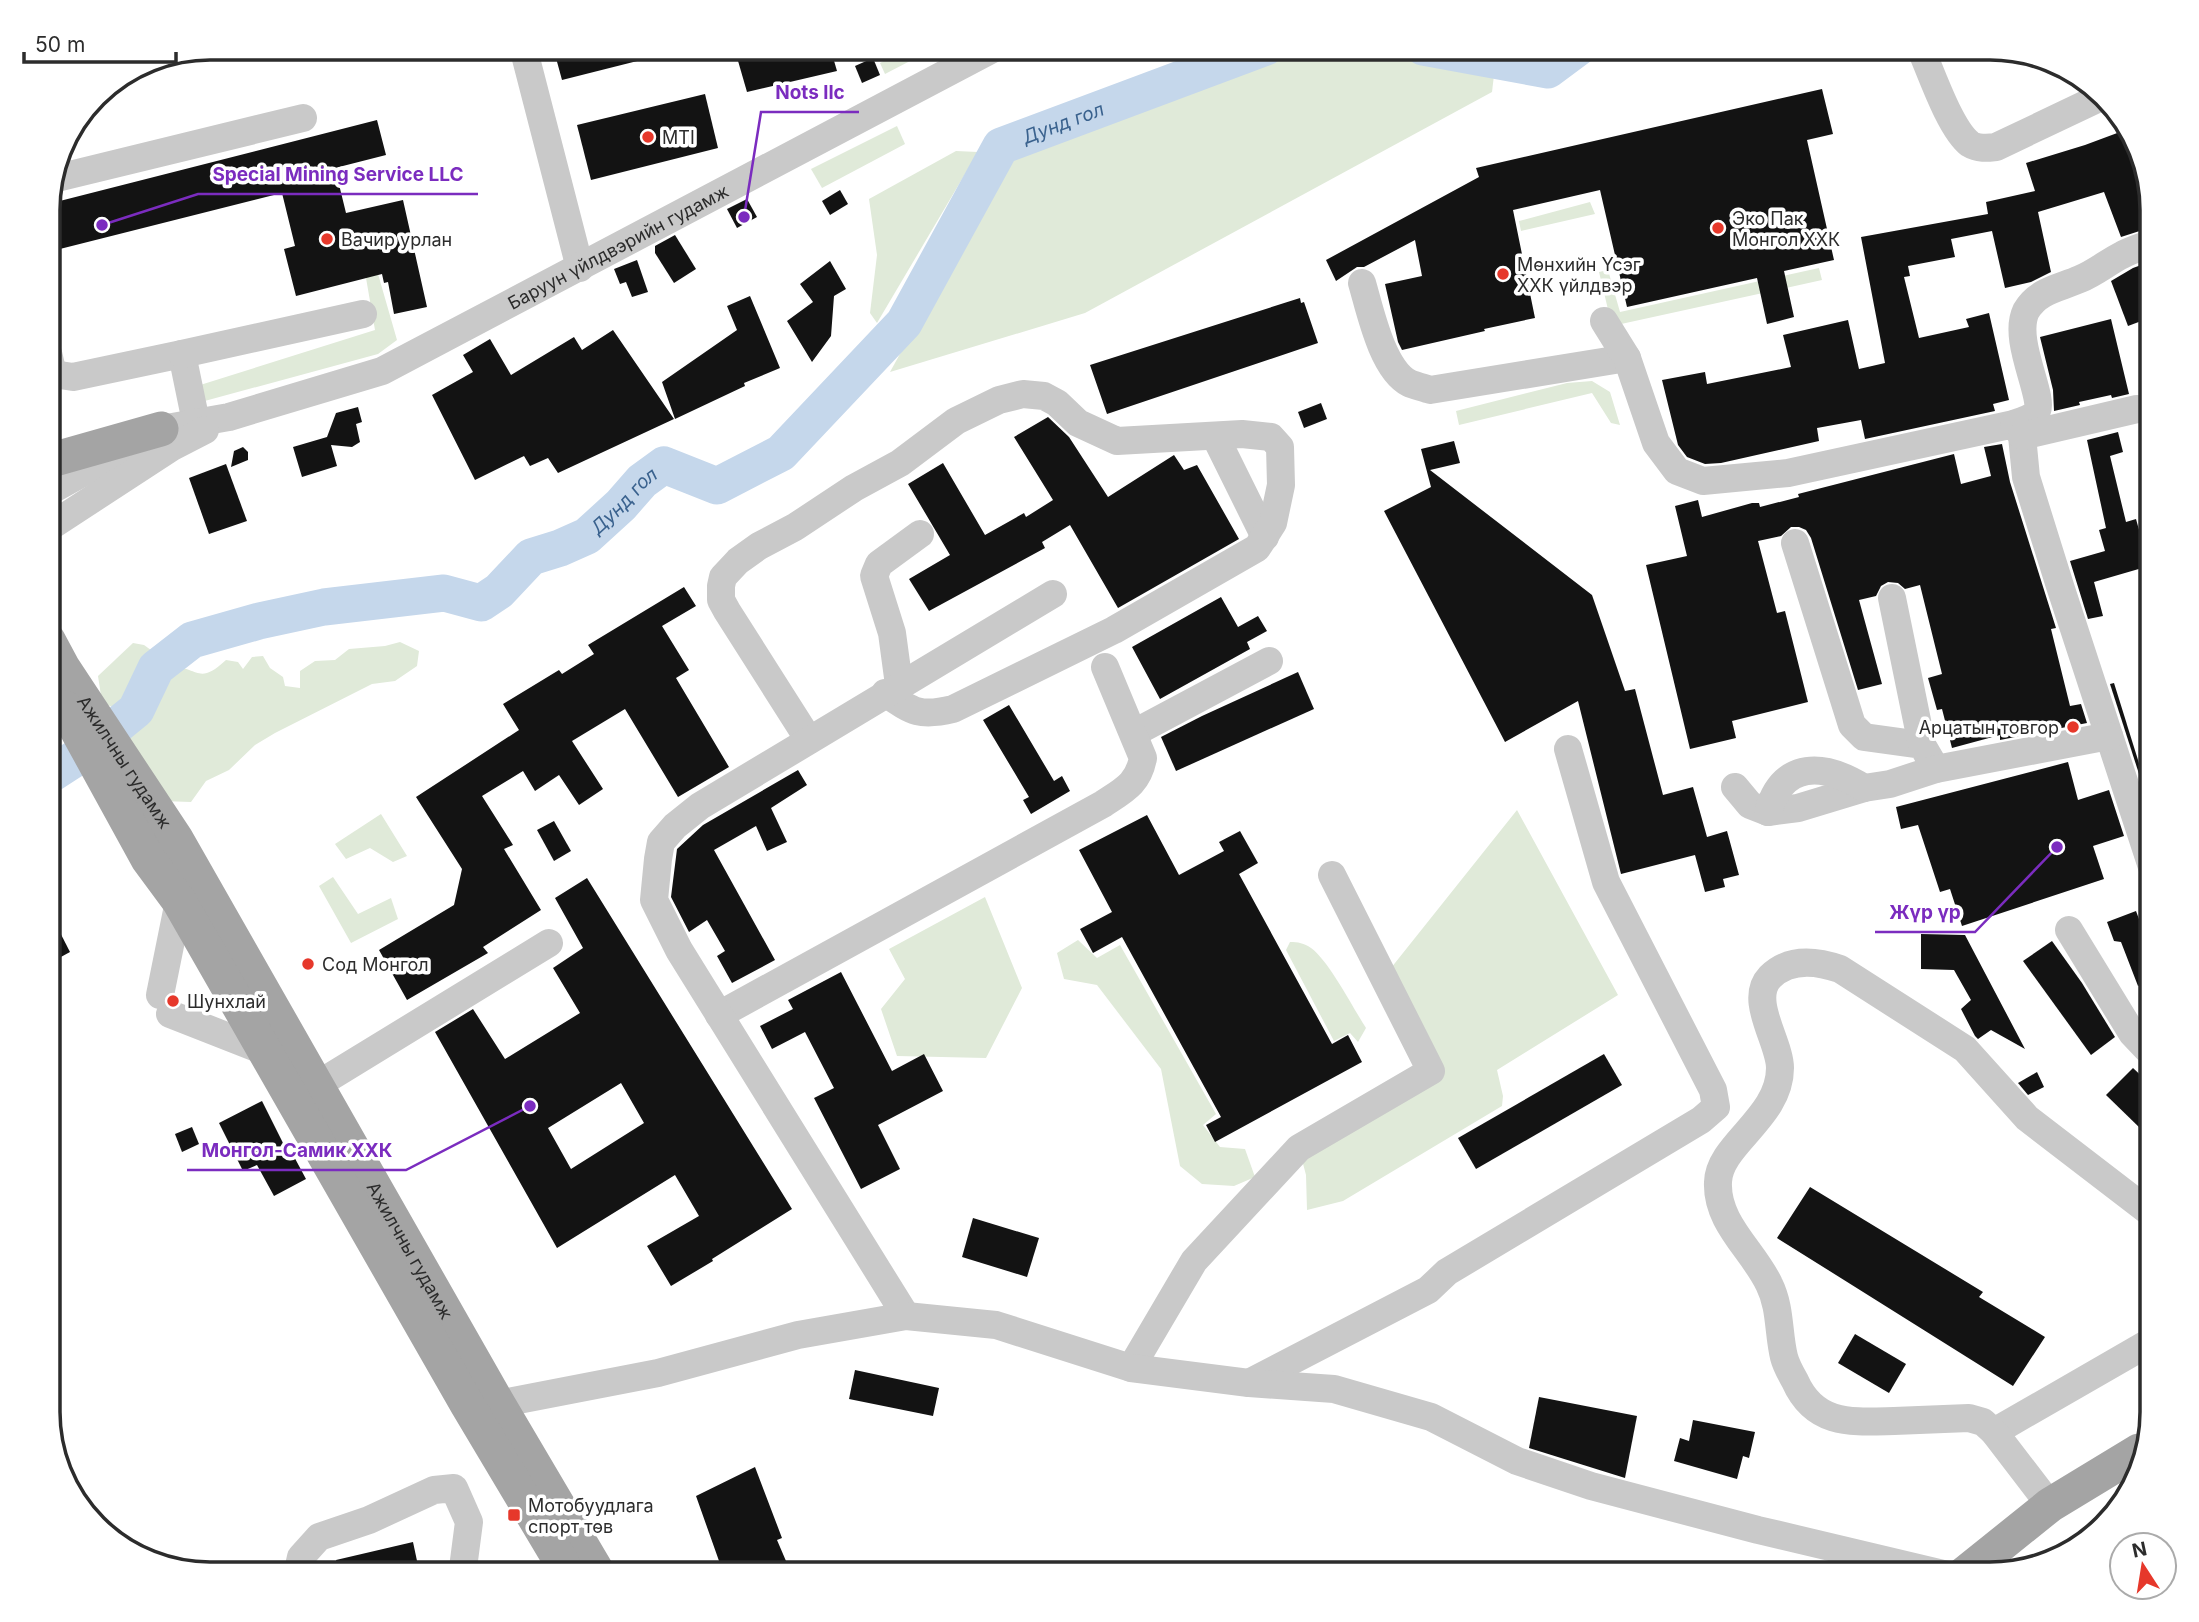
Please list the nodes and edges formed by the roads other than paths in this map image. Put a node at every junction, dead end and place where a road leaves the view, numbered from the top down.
1 (526, 60) edge
2 (972, 60) edge
3 (1926, 60) edge
4 (2092, 101) edge
5 (303, 118) dead end
6 (63, 177) edge
7 (2140, 248) edge
8 (580, 268) junction
9 (1363, 283) dead end
10 (363, 314) dead end
11 (1604, 321) dead end
12 (182, 354) junction
13 (1627, 358) junction
14 (60, 375) edge
15 (2137, 409) dead end
16 (229, 416) junction
17 (196, 422) junction
18 (161, 429) junction
19 (2018, 430) junction
20 (1215, 436) junction
21 (60, 458) edge
22 (60, 485) edge
23 (60, 520) edge
24 (920, 534) dead end
25 (1265, 537) junction
26 (1795, 542) dead end
27 (1053, 594) dead end
28 (1892, 598) dead end
29 (1269, 661) dead end
30 (1105, 667) dead end
31 (60, 672) edge
32 (60, 677) edge
33 (892, 689) junction
34 (1134, 733) junction
35 (2109, 736) junction
36 (809, 740) junction
37 (1923, 745) junction
38 (1567, 749) dead end
39 (1937, 769) junction
40 (1735, 787) dead end
41 (2140, 792) edge
42 (1332, 875) dead end
43 (179, 901) junction
44 (2068, 930) dead end
45 (549, 943) dead end
46 (719, 1015) junction
47 (2140, 1042) edge
48 (267, 1052) junction
49 (317, 1085) junction
50 (2140, 1205) edge
51 (906, 1316) junction
52 (2140, 1348) edge
53 (1130, 1368) junction
54 (1249, 1383) junction
55 (498, 1404) junction
56 (1994, 1432) junction
57 (2133, 1454) edge
58 (2050, 1505) junction
59 (300, 1562) edge
60 (464, 1562) edge
61 (561, 1562) edge
62 (591, 1562) edge
63 (1893, 1562) edge
64 (1979, 1562) edge

1 - 8 street
2 - 8 street, Баруун үйлдвэрийн гудамж
3 - 4 street
5 - 6 street
7 - 19 street
8 - 16 street, Баруун үйлдвэрийн гудамж
9 - 13 street
10 - 12 street
11 - 13 street
12 - 14 street
12 - 17 street
13 - 19 street
15 - 19 street
16 - 17 street, Баруун үйлдвэрийн гудамж
16 - 23 street, Баруун үйлдвэрийн гудамж
17 - 18 street, Баруун үйлдвэрийн гудамж
18 - 21 main road
18 - 22 street, Баруун үйлдвэрийн гудамж
19 - 35 street
20 - 25 street
20 - 25 street
20 - 36 street
24 - 33 street
25 - 33 street
26 - 37 street
27 - 33 street
28 - 37 street
29 - 34 street
30 - 34 street
31 - 49 main road, Ажилчны гудамж
32 - 43 main road, Ажилчны гудамж
33 - 36 street
34 - 46 street
35 - 39 street
35 - 41 street
36 - 46 street
37 - 39 street
38 - 54 street
39 - 40 street
42 - 53 street
43 - 48 main road, Ажилчны гудамж
43 - 48 street
44 - 47 street
45 - 49 street
46 - 51 street
48 - 61 main road, Ажилчны гудамж
49 - 55 main road, Ажилчны гудамж
50 - 56 street
51 - 53 street
51 - 55 street
52 - 56 street
53 - 54 street
54 - 63 street
55 - 62 main road, Ажилчны гудамж
56 - 58 street
57 - 58 main road
58 - 64 main road
59 - 60 street

